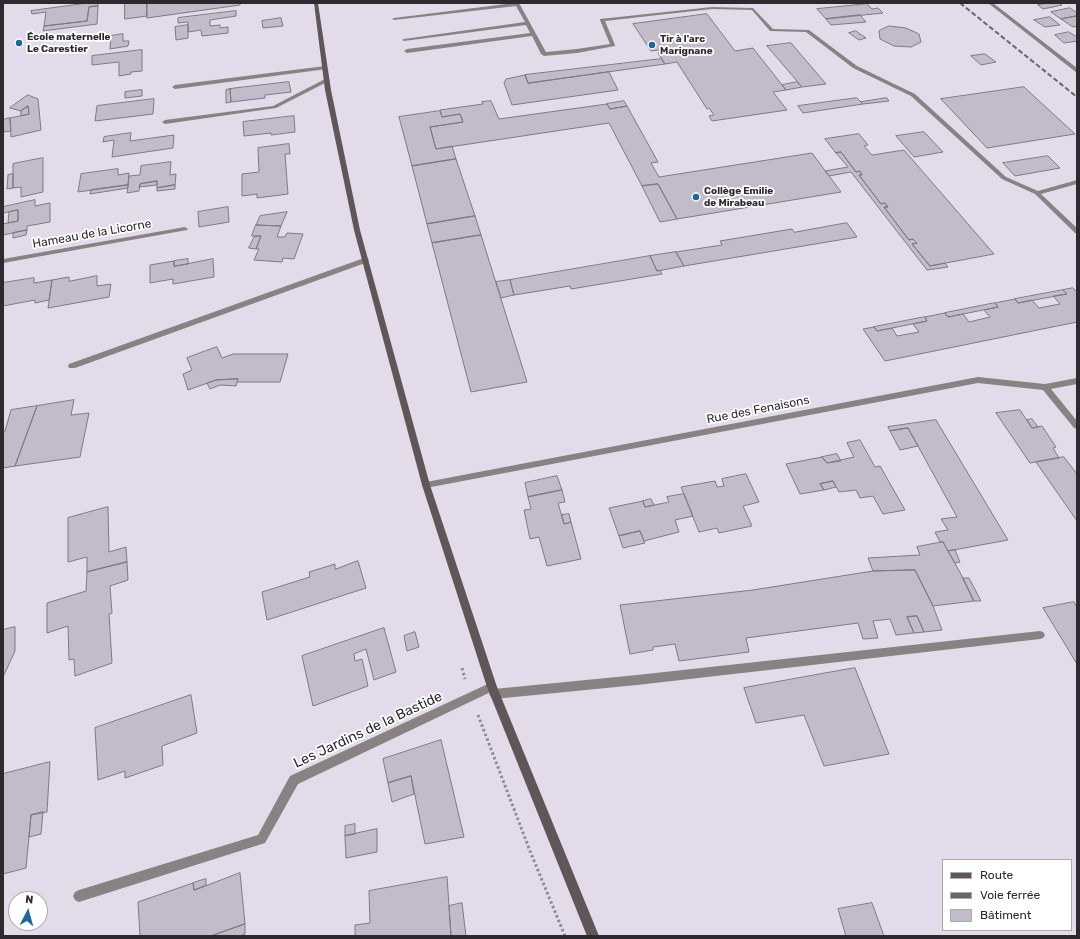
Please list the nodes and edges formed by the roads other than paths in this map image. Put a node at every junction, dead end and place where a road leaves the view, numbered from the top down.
1 (316, 3) edge
2 (517, 3) edge
3 (990, 3) edge
4 (394, 19) dead end
5 (527, 23) junction
6 (533, 34) junction
7 (404, 40) dead end
8 (407, 51) dead end
9 (325, 68) junction
10 (1077, 71) edge
11 (327, 80) junction
12 (175, 88) dead end
13 (165, 122) dead end
14 (1077, 182) edge
15 (1037, 193) junction
16 (185, 229) dead end
17 (1077, 232) edge
18 (366, 260) junction
19 (3, 261) edge
20 (72, 366) dead end
21 (1077, 381) edge
22 (1046, 387) junction
23 (1077, 426) edge
24 (426, 485) junction
25 (1040, 635) dead end
26 (493, 690) junction
27 (79, 896) dead end
28 (593, 936) edge

1 - 9 street
2 - 4 street
2 - 5 street
3 - 10 street
5 - 6 street
5 - 7 street
6 - 8 street
6 - 15 street
9 - 11 street
9 - 12 street
11 - 13 street
11 - 18 street
14 - 15 street
15 - 17 street
16 - 19 street, Hameau de la Licorne
18 - 20 street
18 - 24 street
21 - 22 street, Rue des Fenaisons
22 - 23 street
22 - 24 street, Rue des Fenaisons
24 - 26 street
25 - 26 street, Les Jardins de la Bastide
26 - 27 street, Les Jardins de la Bastide
26 - 28 street

